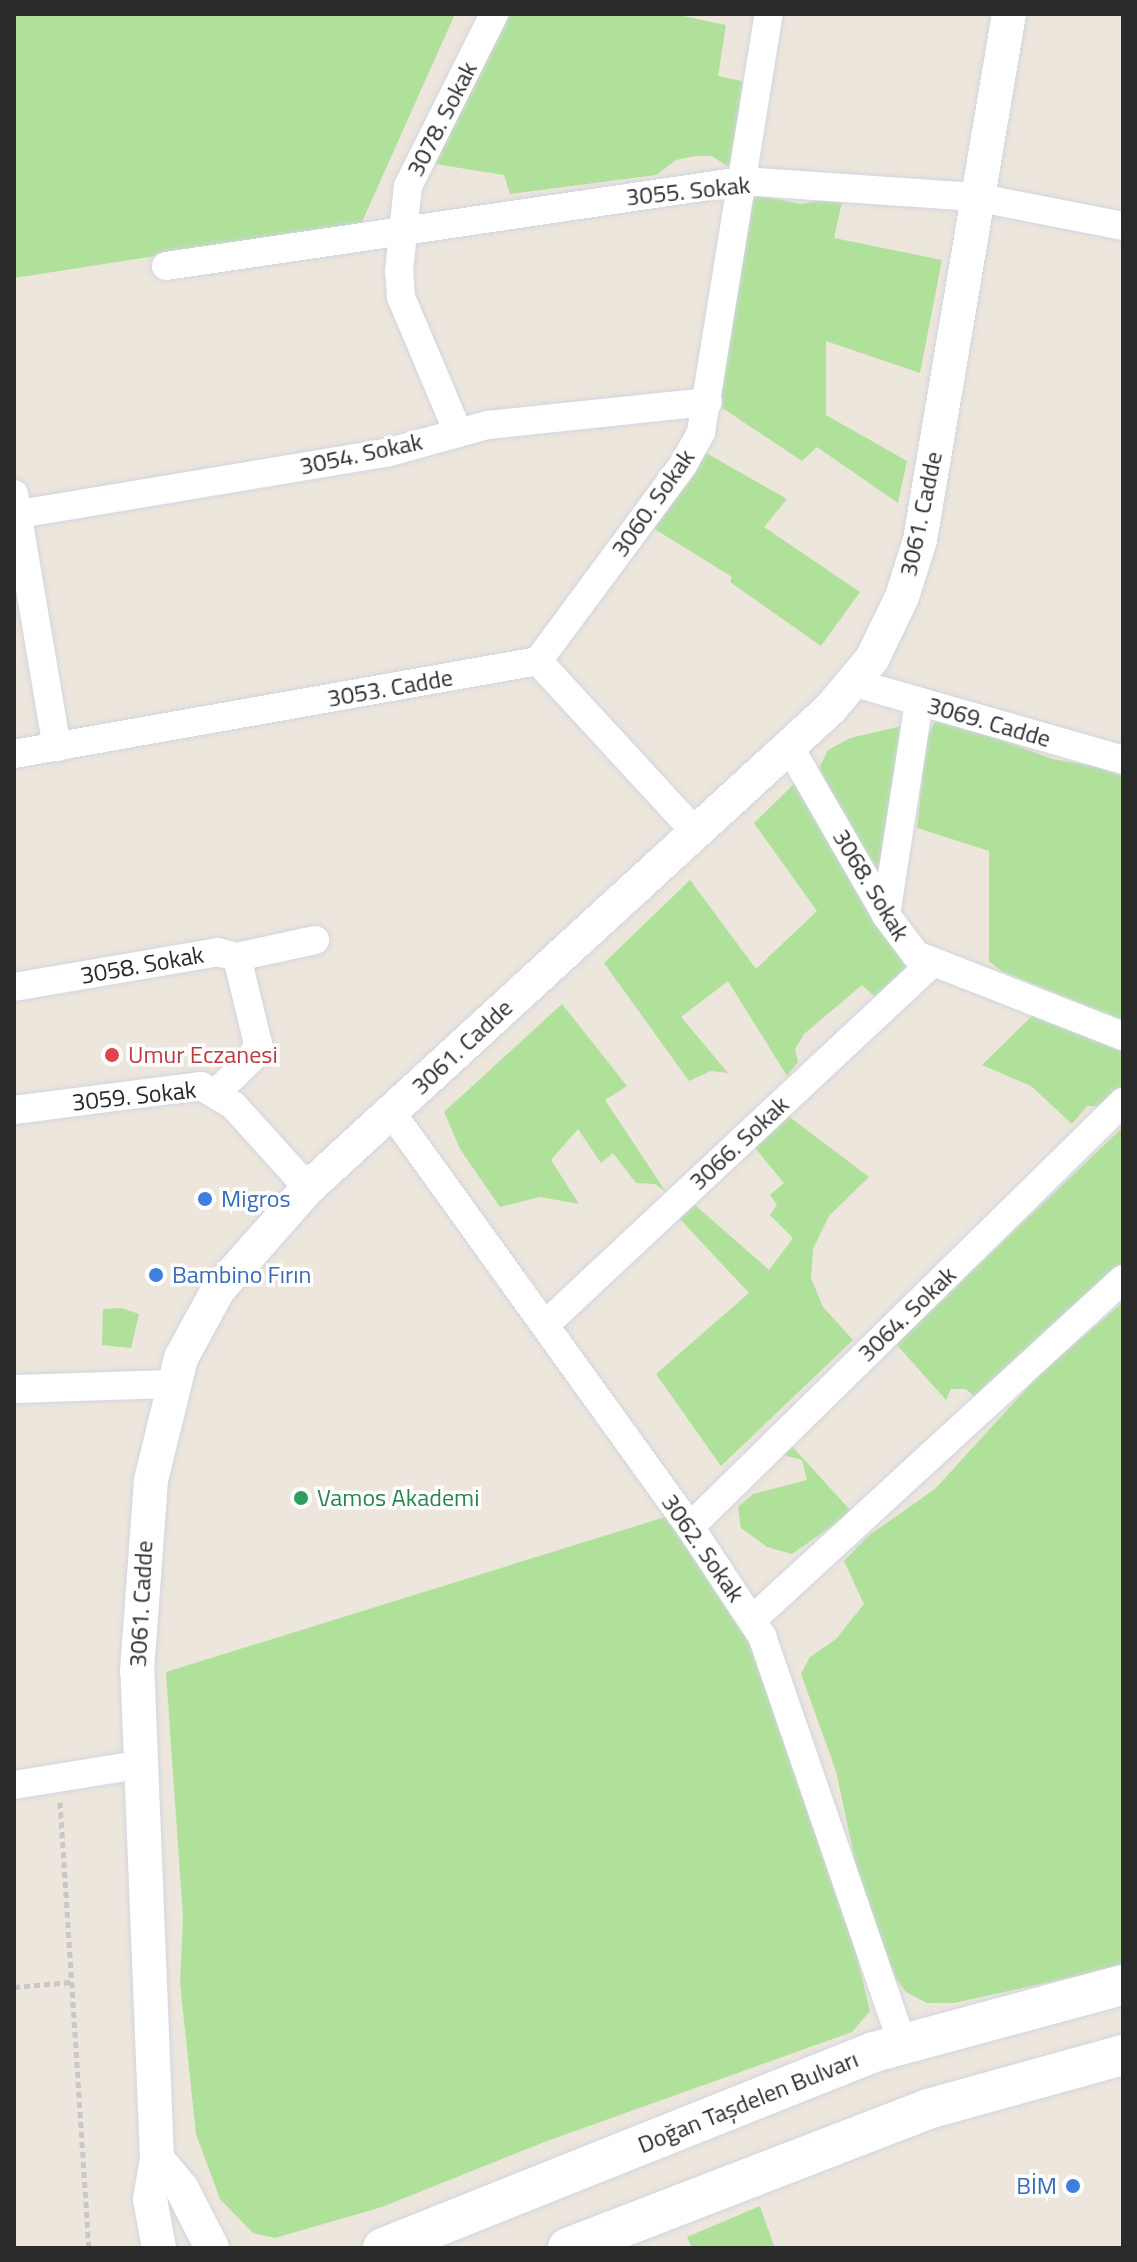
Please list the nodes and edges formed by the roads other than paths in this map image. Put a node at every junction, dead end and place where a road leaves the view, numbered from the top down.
1 (494, 14) edge
2 (769, 14) edge
3 (1009, 14) edge
4 (742, 181) junction
5 (975, 197) junction
6 (1123, 226) edge
7 (403, 227) junction
8 (166, 266) dead end
9 (708, 402) junction
10 (458, 432) junction
11 (15, 508) edge
12 (538, 661) junction
13 (855, 683) junction
14 (919, 702) junction
15 (789, 746) junction
16 (57, 747) junction
17 (14, 754) edge
18 (1123, 760) edge
19 (695, 832) junction
20 (886, 915) junction
21 (315, 940) dead end
22 (237, 957) junction
23 (933, 962) junction
24 (14, 987) edge
25 (1123, 1036) edge
26 (217, 1092) junction
27 (1123, 1102) edge
28 (14, 1110) edge
29 (391, 1112) junction
30 (308, 1188) junction
31 (1123, 1279) edge
32 (546, 1324) junction
33 (172, 1384) junction
34 (14, 1389) edge
35 (690, 1527) junction
36 (753, 1619) junction
37 (138, 1765) junction
38 (14, 1785) edge
39 (1123, 1985) edge
40 (902, 2042) junction
41 (1123, 2055) edge
42 (157, 2159) junction
43 (159, 2248) edge
44 (212, 2248) edge
45 (383, 2248) edge
46 (568, 2248) edge

1 - 7 street, 3078. Sokak
2 - 4 street, 3060. Sokak
3 - 5 street, 3061. Cadde
4 - 5 street, 3055. Sokak
4 - 7 street, 3055. Sokak
4 - 9 street, 3060. Sokak
5 - 6 street, 3055. Sokak
5 - 13 street, 3061. Cadde
7 - 8 street, 3055. Sokak
7 - 10 street, 3078. Sokak
9 - 10 street, 3054. Sokak
9 - 12 street, 3060. Sokak
10 - 11 street, 3054. Sokak
11 - 16 street
12 - 16 street, 3053. Cadde
12 - 19 street
13 - 14 street, 3069. Cadde
13 - 15 street, 3061. Cadde
14 - 18 street, 3069. Cadde
14 - 20 street
15 - 19 street, 3061. Cadde
15 - 20 street, 3068. Sokak
16 - 17 street, 3053. Cadde
19 - 29 street, 3061. Cadde
20 - 23 street, 3068. Sokak
21 - 22 street, 3058. Sokak
22 - 24 street, 3058. Sokak
22 - 26 street
23 - 25 street, 3068. Sokak
23 - 32 street, 3066. Sokak
26 - 28 street, 3059. Sokak
26 - 30 street, 3059. Sokak
27 - 35 street, 3064. Sokak
29 - 30 street, 3061. Cadde
29 - 32 street, 3062. Sokak
30 - 33 street, 3061. Cadde
31 - 36 street
32 - 35 street, 3062. Sokak
33 - 34 street
33 - 37 street, 3061. Cadde
35 - 36 street, 3062. Sokak
36 - 40 street, 3062. Sokak
37 - 38 street
37 - 42 street, 3061. Cadde
39 - 40 main road, Doğan Taşdelen Bulvarı
40 - 45 main road, Doğan Taşdelen Bulvarı
41 - 46 main road
42 - 43 street, 3061. Cadde
42 - 44 street

